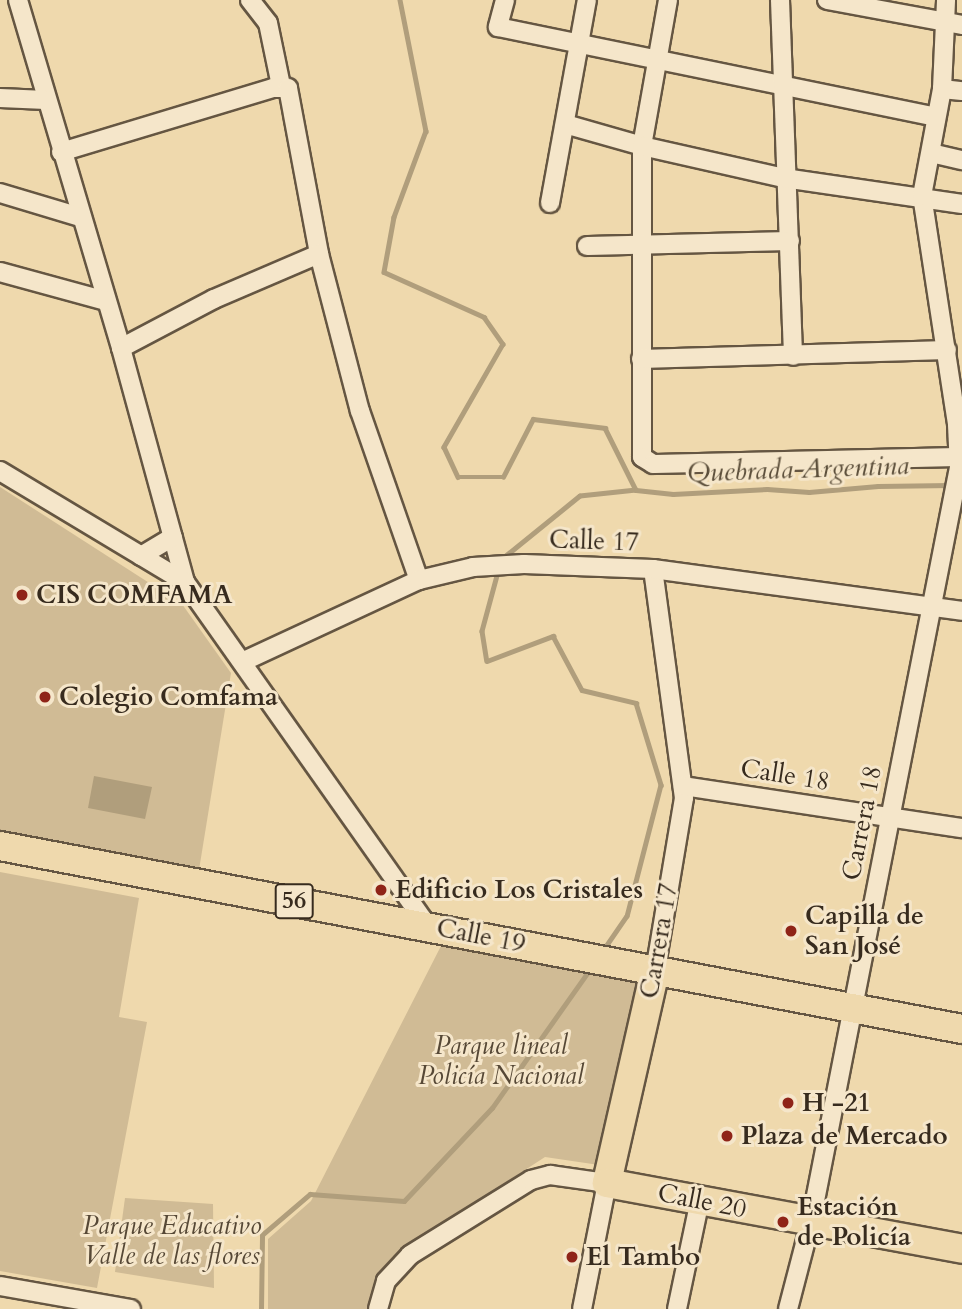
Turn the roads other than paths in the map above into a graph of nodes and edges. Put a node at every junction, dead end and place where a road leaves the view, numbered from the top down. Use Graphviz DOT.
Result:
graph roads {
  1 [pos="18,0"];
  2 [pos="250,0"];
  3 [pos="505,0"];
  4 [pos="587,0"];
  5 [pos="668,0"];
  6 [pos="780,0"];
  7 [pos="827,0"];
  8 [pos="946,0"];
  9 [pos="954,24"];
  10 [pos="579,44"];
  11 [pos="656,61"];
  12 [pos="781,85"];
  13 [pos="281,86"];
  14 [pos="942,89"];
  15 [pos="962,90"];
  16 [pos="0,98"];
  17 [pos="46,100"];
  18 [pos="936,117"];
  19 [pos="565,124"];
  20 [pos="642,146"];
  21 [pos="61,152"];
  22 [pos="931,153"];
  23 [pos="962,160"];
  24 [pos="784,178"];
  25 [pos="0,194"];
  26 [pos="922,196"];
  27 [pos="550,203"];
  28 [pos="962,204"];
  29 [pos="80,217"];
  30 [pos="790,241"];
  31 [pos="640,245"];
  32 [pos="587,247"];
  33 [pos="319,254"];
  34 [pos="0,272"];
  35 [pos="106,301"];
  36 [pos="121,348"];
  37 [pos="947,350"];
  38 [pos="793,356"];
  39 [pos="641,359"];
  40 [pos="959,462"];
  41 [pos="0,471"];
  42 [pos="173,537"];
  43 [pos="141,556"];
  44 [pos="653,569"];
  45 [pos="419,580"];
  46 [pos="185,582"];
  47 [pos="932,605"];
  48 [pos="962,611"];
  49 [pos="242,662"];
  50 [pos="683,786"];
  51 [pos="891,817"];
  52 [pos="962,828"];
  53 [pos="0,846"];
  54 [pos="428,926"];
  55 [pos="655,971"];
  56 [pos="851,1008"];
  57 [pos="962,1029"];
  58 [pos="607,1183"];
  59 [pos="700,1200"];
  60 [pos="811,1221"];
  61 [pos="962,1249"];
  62 [pos="0,1286"];
  63 [pos="131,1309"];
  64 [pos="378,1309"];
  65 [pos="582,1309"];
  66 [pos="677,1309"];
  67 [pos="788,1309"];
  1 -- 17 [label="street"];
  2 -- 13 [label="street"];
  3 -- 10 [label="street"];
  4 -- 10 [label="street"];
  5 -- 11 [label="street"];
  6 -- 12 [label="street"];
  7 -- 9 [label="street"];
  8 -- 9 [label="street"];
  9 -- 14 [label="street"];
  10 -- 11 [label="street"];
  10 -- 19 [label="street"];
  11 -- 12 [label="street"];
  11 -- 20 [label="street"];
  12 -- 18 [label="street"];
  12 -- 24 [label="street"];
  13 -- 21 [label="street"];
  13 -- 33 [label="street"];
  14 -- 15 [label="street"];
  14 -- 18 [label="street"];
  16 -- 17 [label="street"];
  17 -- 21 [label="street"];
  18 -- 22 [label="street"];
  19 -- 20 [label="street"];
  19 -- 27 [label="street"];
  20 -- 24 [label="street"];
  20 -- 31 [label="street"];
  21 -- 29 [label="street"];
  22 -- 23 [label="street"];
  22 -- 26 [label="street"];
  24 -- 26 [label="street"];
  24 -- 30 [label="street"];
  25 -- 29 [label="street"];
  26 -- 28 [label="street"];
  26 -- 37 [label="street, Carrera 18"];
  29 -- 35 [label="street"];
  30 -- 31 [label="street"];
  30 -- 38 [label="street"];
  31 -- 32 [label="street"];
  31 -- 39 [label="street"];
  33 -- 36 [label="street"];
  33 -- 45 [label="street"];
  34 -- 35 [label="street"];
  35 -- 36 [label="street"];
  36 -- 42 [label="street"];
  37 -- 38 [label="street"];
  37 -- 40 [label="street, Carrera 18"];
  38 -- 39 [label="street"];
  39 -- 40 [label="street"];
  40 -- 47 [label="street, Carrera 18"];
  41 -- 43 [label="street"];
  42 -- 43 [label="street"];
  42 -- 46 [label="street"];
  43 -- 46 [label="street"];
  44 -- 45 [label="street, Calle 17"];
  44 -- 47 [label="street, Calle 17"];
  44 -- 50 [label="street, Carrera 17"];
  45 -- 49 [label="street, Calle 17"];
  46 -- 49 [label="street"];
  47 -- 48 [label="street, Calle 17"];
  47 -- 51 [label="street, Carrera 18"];
  49 -- 54 [label="street"];
  50 -- 51 [label="street, Calle 18"];
  50 -- 55 [label="street, Carrera 17"];
  51 -- 52 [label="street, Calle 18"];
  51 -- 56 [label="street, Carrera 18"];
  53 -- 54 [label="main road, Calle 19 / 56"];
  54 -- 55 [label="main road, Calle 19 / 56"];
  55 -- 56 [label="main road, Calle 19 / 56"];
  55 -- 58 [label="main road, Carrera 17"];
  56 -- 57 [label="main road, Calle 19 / 56"];
  56 -- 60 [label="street, Carrera 18"];
  58 -- 59 [label="main road, Calle 20"];
  58 -- 64 [label="street"];
  58 -- 65 [label="street, Carrera 17"];
  59 -- 60 [label="main road, Calle 20"];
  59 -- 66 [label="street"];
  60 -- 61 [label="main road, Calle 20"];
  60 -- 67 [label="street, Carrera 18"];
  62 -- 63 [label="street"];
}
